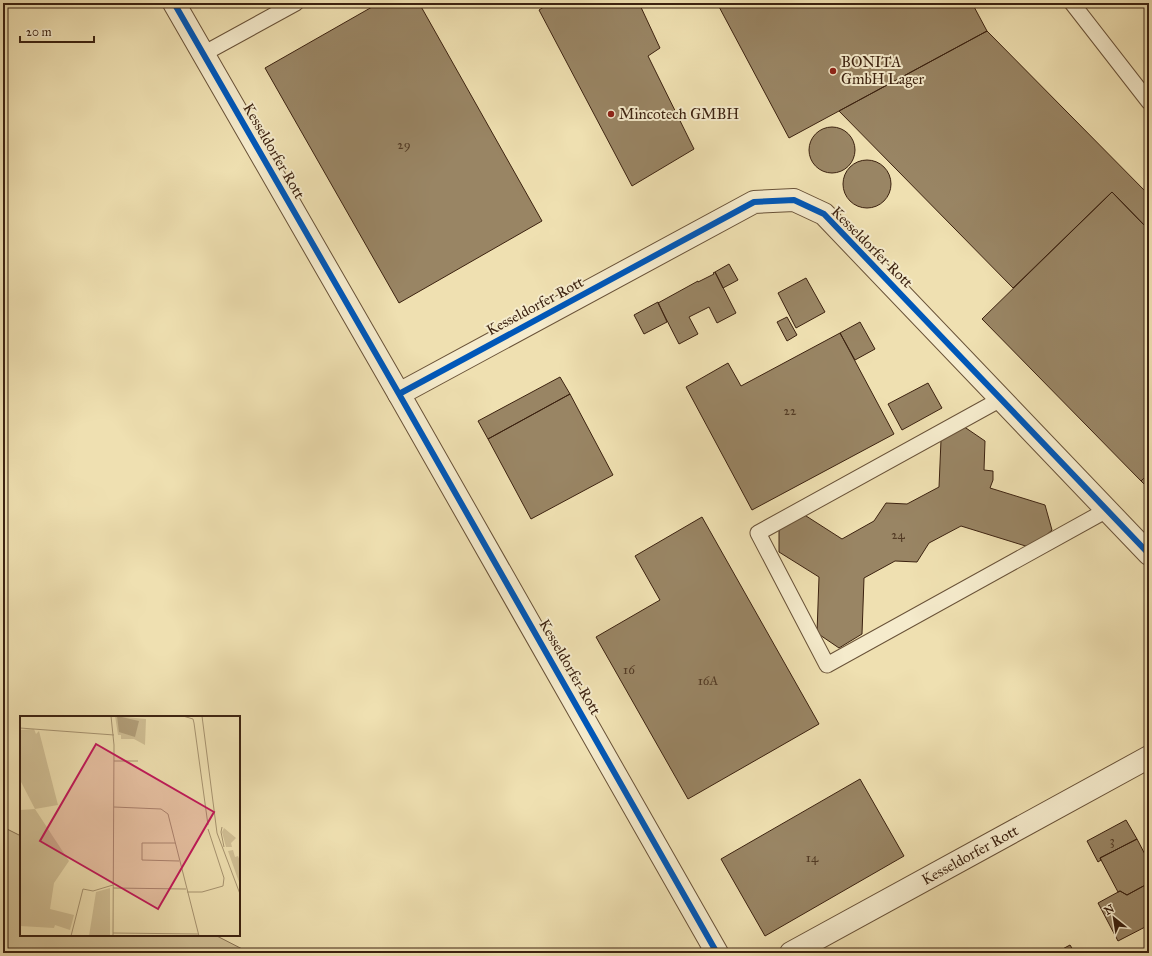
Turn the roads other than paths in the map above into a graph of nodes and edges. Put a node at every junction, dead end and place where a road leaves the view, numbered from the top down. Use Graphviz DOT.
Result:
graph roads {
  1 [pos="174,3"];
  2 [pos="296,3"];
  3 [pos="1072,3"];
  4 [pos="203,54"];
  5 [pos="1149,102"];
  6 [pos="399,394"];
  7 [pos="1001,399"];
  8 [pos="1107,510"];
  9 [pos="1149,554"];
  10 [pos="1149,757"];
  11 [pos="717,953"];
  12 [pos="791,953"];
  1 -- 4 [label="street, Kesseldorfer Rott"];
  2 -- 4 [label="lane"];
  3 -- 5 [label="lane"];
  4 -- 6 [label="street, Kesseldorfer Rott"];
  6 -- 7 [label="street, Kesseldorfer Rott"];
  6 -- 11 [label="street, Kesseldorfer Rott"];
  7 -- 8 [label="street, Kesseldorfer Rott"];
  7 -- 8 [label="lane"];
  8 -- 9 [label="street, Kesseldorfer Rott"];
  10 -- 12 [label="street, Kesseldorfer Rott"];
}
